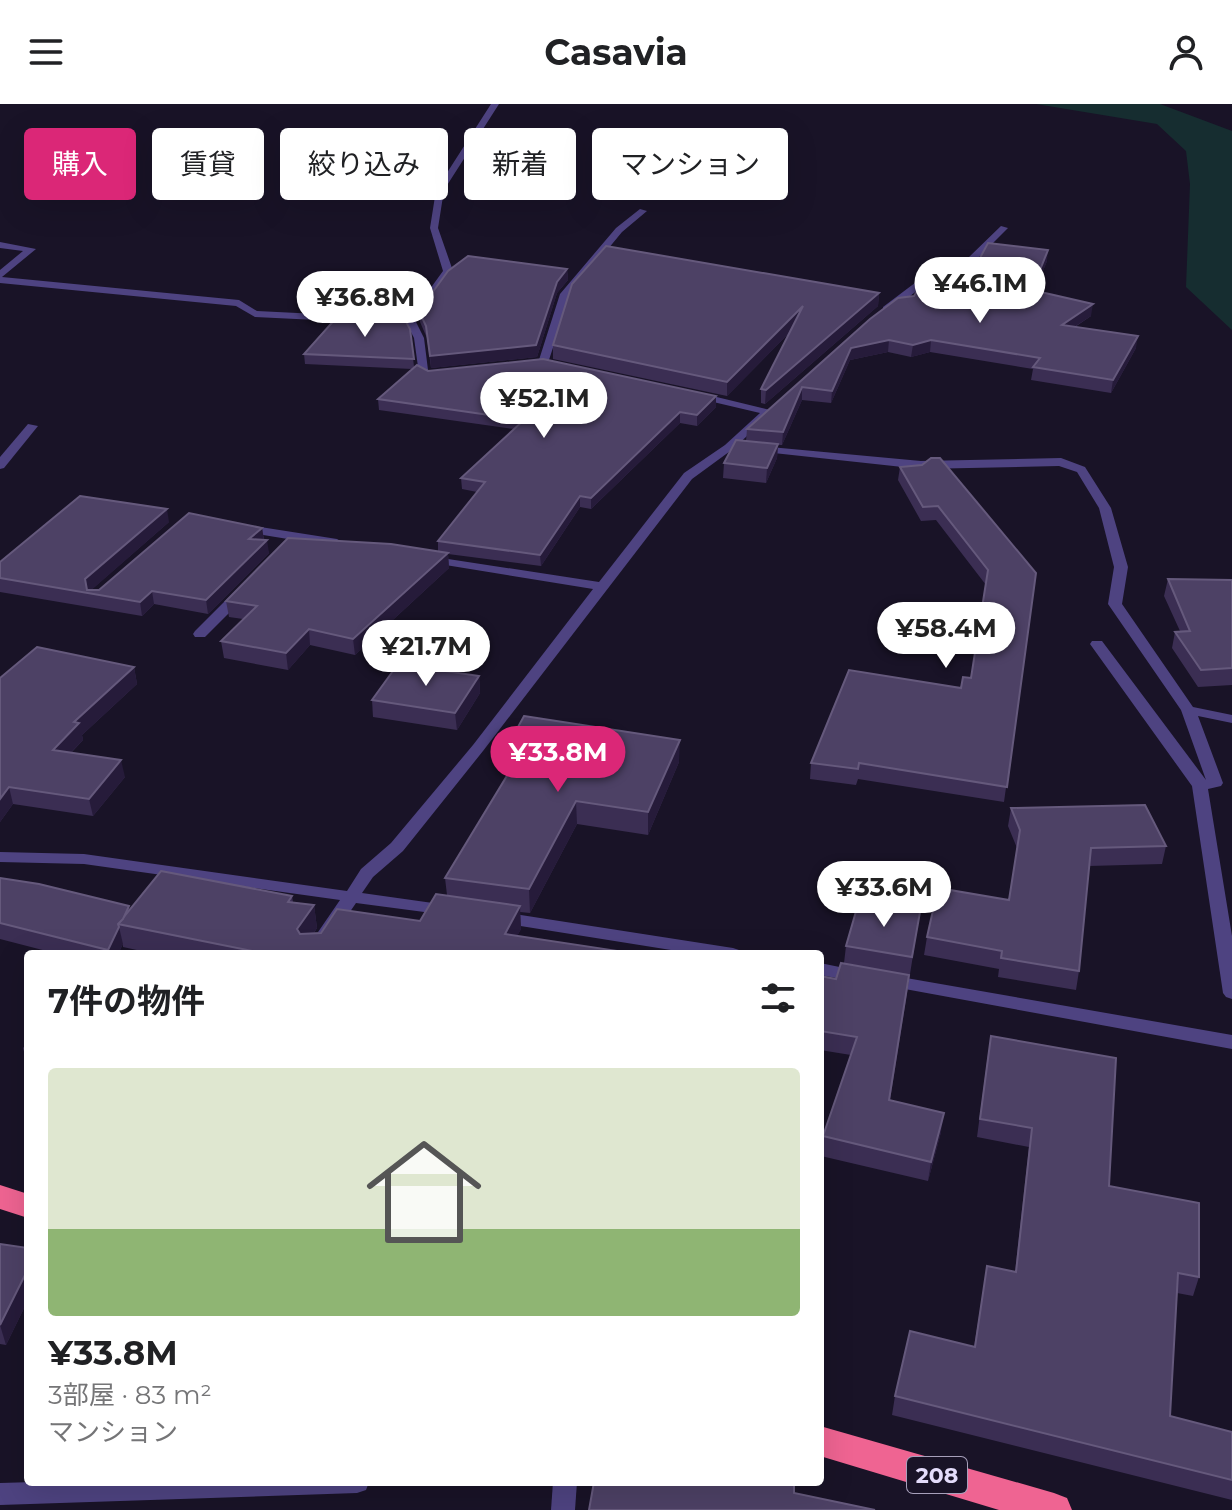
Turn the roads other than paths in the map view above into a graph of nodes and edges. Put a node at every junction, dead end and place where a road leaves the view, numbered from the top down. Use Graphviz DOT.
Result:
graph roads {
  1 [pos="495,104"];
  2 [pos="643,211"];
  3 [pos="1004,228"];
  4 [pos="0,245"];
  5 [pos="0,277"];
  6 [pos="874,319"];
  7 [pos="364,320"];
  8 [pos="396,321"];
  9 [pos="411,322"];
  10 [pos="543,363"];
  11 [pos="527,365"];
  12 [pos="557,366"];
  13 [pos="448,374"];
  14 [pos="689,394"];
  15 [pos="780,402"];
  16 [pos="768,411"];
  17 [pos="32,426"];
  18 [pos="729,447"];
  19 [pos="0,465"];
  20 [pos="220,524"];
  21 [pos="296,537"];
  22 [pos="358,547"];
  23 [pos="286,548"];
  24 [pos="419,557"];
  25 [pos="254,580"];
  26 [pos="603,587"];
  27 [pos="200,634"];
  28 [pos="1097,644"];
  29 [pos="1188,710"];
  30 [pos="1232,719"];
  31 [pos="1200,786"];
  32 [pos="0,857"];
  33 [pos="351,897"];
  34 [pos="458,912"];
  35 [pos="489,916"];
  36 [pos="315,950"];
  37 [pos="707,950"];
  38 [pos="824,970"];
  39 [pos="1232,993"];
  40 [pos="1232,1042"];
  41 [pos="0,1197"];
  42 [pos="24,1205"];
  43 [pos="824,1442"];
  44 [pos="238,1486"];
  45 [pos="565,1486"];
  46 [pos="0,1494"];
  47 [pos="563,1510"];
  48 [pos="1054,1510"];
  1 -- 9 [label="street"];
  2 -- 10 [label="street"];
  3 -- 6 [label="street"];
  4 -- 5 [label="street"];
  5 -- 7 [label="street"];
  8 -- 9 [label="street"];
  9 -- 13 [label="street"];
  10 -- 11 [label="street"];
  10 -- 12 [label="street"];
  14 -- 16 [label="street"];
  15 -- 16 [label="street"];
  16 -- 18 [label="street"];
  17 -- 19 [label="street"];
  18 -- 26 [label="street"];
  18 -- 29 [label="street"];
  20 -- 21 [label="street"];
  21 -- 22 [label="street"];
  21 -- 23 [label="street"];
  24 -- 26 [label="street"];
  25 -- 27 [label="street"];
  26 -- 33 [label="street"];
  28 -- 31 [label="street"];
  29 -- 30 [label="street"];
  29 -- 31 [label="street"];
  31 -- 39 [label="street"];
  32 -- 33 [label="street"];
  33 -- 34 [label="street"];
  33 -- 36 [label="street"];
  35 -- 37 [label="street"];
  38 -- 40 [label="street"];
  41 -- 42 [label="highway"];
  43 -- 48 [label="highway, 208"];
  44 -- 46 [label="street"];
  45 -- 47 [label="street"];
}
